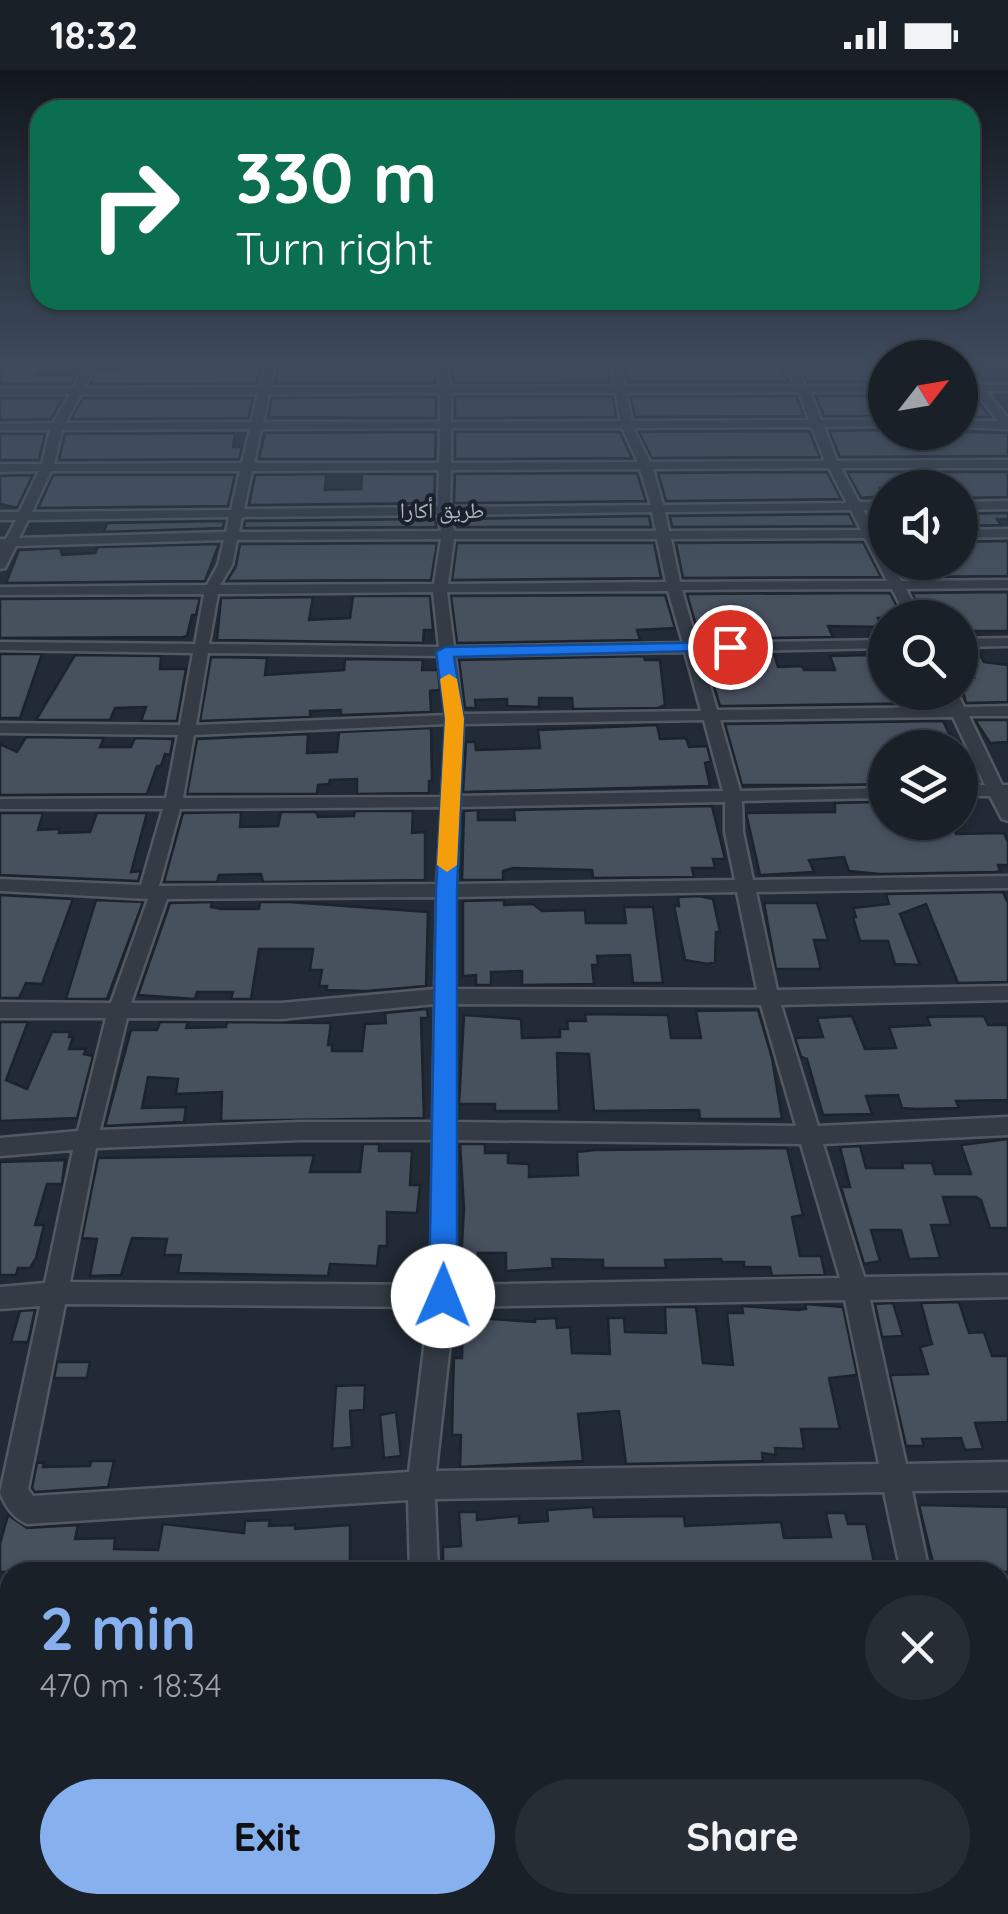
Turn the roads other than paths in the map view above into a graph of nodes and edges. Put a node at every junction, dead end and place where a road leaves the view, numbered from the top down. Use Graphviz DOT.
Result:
graph roads {
  1 [pos="51,451"];
  2 [pos="252,451"];
  3 [pos="444,451"];
  4 [pos="639,451"];
  5 [pos="827,451"];
  6 [pos="832,463"];
  7 [pos="645,464"];
  8 [pos="1008,464"];
  9 [pos="248,465"];
  10 [pos="445,466"];
  11 [pos="0,468"];
  12 [pos="46,468"];
  13 [pos="857,506"];
  14 [pos="868,506"];
  15 [pos="978,506"];
  16 [pos="1008,506"];
  17 [pos="658,508"];
  18 [pos="238,510"];
  19 [pos="444,510"];
  20 [pos="0,516"];
  21 [pos="24,516"];
  22 [pos="868,521"];
  23 [pos="1008,533"];
  24 [pos="664,534"];
  25 [pos="868,534"];
  26 [pos="978,534"];
  27 [pos="232,536"];
  28 [pos="448,536"];
  29 [pos="5,543"];
  30 [pos="0,565"];
  31 [pos="894,580"];
  32 [pos="895,584"];
  33 [pos="1008,584"];
  34 [pos="675,586"];
  35 [pos="212,588"];
  36 [pos="440,588"];
  37 [pos="0,592"];
  38 [pos="904,600"];
  39 [pos="978,642"];
  40 [pos="1008,642"];
  41 [pos="868,644"];
  42 [pos="0,646"];
  43 [pos="692,648"];
  44 [pos="204,649"];
  45 [pos="445,652"];
  46 [pos="957,710"];
  47 [pos="1008,711"];
  48 [pos="958,714"];
  49 [pos="712,718"];
  50 [pos="454,719"];
  51 [pos="0,728"];
  52 [pos="187,730"];
  53 [pos="1002,790"];
  54 [pos="868,793"];
  55 [pos="733,796"];
  56 [pos="174,802"];
  57 [pos="450,802"];
  58 [pos="0,804"];
  59 [pos="1008,815"];
  60 [pos="1008,882"];
  61 [pos="0,884"];
  62 [pos="748,888"];
  63 [pos="150,889"];
  64 [pos="446,891"];
  65 [pos="1008,993"];
  66 [pos="444,996"];
  67 [pos="769,998"];
  68 [pos="119,1008"];
  69 [pos="0,1010"];
  70 [pos="1008,1126"];
  71 [pos="447,1129"];
  72 [pos="807,1135"];
  73 [pos="86,1138"];
  74 [pos="0,1146"];
  75 [pos="1008,1286"];
  76 [pos="854,1288"];
  77 [pos="58,1293"];
  78 [pos="443,1296"];
  79 [pos="0,1298"];
  80 [pos="1008,1476"];
  81 [pos="898,1478"];
  82 [pos="421,1485"];
  83 [pos="424,1562"];
  84 [pos="913,1562"];
  1 -- 12 [label="street"];
  2 -- 9 [label="street"];
  3 -- 10 [label="street"];
  4 -- 7 [label="street"];
  5 -- 6 [label="street"];
  6 -- 7 [label="street"];
  6 -- 8 [label="street"];
  6 -- 13 [label="street"];
  7 -- 10 [label="street"];
  7 -- 17 [label="street"];
  9 -- 10 [label="street"];
  9 -- 12 [label="street"];
  9 -- 18 [label="street"];
  10 -- 19 [label="street"];
  11 -- 12 [label="street"];
  12 -- 21 [label="street"];
  13 -- 14 [label="street, طريق أكارا"];
  13 -- 17 [label="street, طريق أكارا"];
  13 -- 22 [label="street"];
  15 -- 16 [label="street"];
  17 -- 19 [label="street, طريق أكارا"];
  17 -- 24 [label="street"];
  18 -- 19 [label="street, طريق أكارا"];
  18 -- 21 [label="street, طريق أكارا"];
  18 -- 27 [label="street"];
  19 -- 28 [label="street"];
  20 -- 21 [label="street, طريق أكارا"];
  21 -- 29 [label="street"];
  23 -- 26 [label="street"];
  24 -- 25 [label="street"];
  24 -- 28 [label="street"];
  24 -- 34 [label="street"];
  27 -- 28 [label="street"];
  27 -- 29 [label="street"];
  27 -- 35 [label="street"];
  28 -- 36 [label="street"];
  29 -- 30 [label="street"];
  31 -- 32 [label="street"];
  32 -- 33 [label="street"];
  32 -- 34 [label="street"];
  32 -- 38 [label="street"];
  34 -- 36 [label="street"];
  34 -- 43 [label="street"];
  35 -- 36 [label="street"];
  35 -- 37 [label="street"];
  35 -- 44 [label="street"];
  36 -- 45 [label="street"];
  39 -- 40 [label="street"];
  41 -- 43 [label="street"];
  42 -- 44 [label="street"];
  43 -- 45 [label="street"];
  43 -- 49 [label="street"];
  44 -- 45 [label="street"];
  44 -- 52 [label="street"];
  45 -- 50 [label="street"];
  46 -- 48 [label="street"];
  47 -- 48 [label="street"];
  48 -- 49 [label="street"];
  48 -- 53 [label="street"];
  49 -- 50 [label="street"];
  49 -- 55 [label="street"];
  50 -- 52 [label="street"];
  50 -- 57 [label="street"];
  51 -- 52 [label="street"];
  52 -- 56 [label="street"];
  53 -- 59 [label="street"];
  54 -- 55 [label="street"];
  55 -- 57 [label="street"];
  55 -- 62 [label="street"];
  56 -- 57 [label="street"];
  56 -- 58 [label="street"];
  56 -- 63 [label="street"];
  57 -- 64 [label="street"];
  60 -- 62 [label="street"];
  61 -- 63 [label="street"];
  62 -- 64 [label="street"];
  62 -- 67 [label="street"];
  63 -- 64 [label="street"];
  63 -- 68 [label="street"];
  64 -- 66 [label="street"];
  65 -- 67 [label="street"];
  66 -- 67 [label="street"];
  66 -- 68 [label="street"];
  66 -- 71 [label="street"];
  67 -- 72 [label="street"];
  68 -- 69 [label="street"];
  68 -- 73 [label="street"];
  70 -- 72 [label="street"];
  71 -- 72 [label="street"];
  71 -- 73 [label="street"];
  71 -- 78 [label="street"];
  72 -- 76 [label="street"];
  73 -- 74 [label="street"];
  73 -- 77 [label="street"];
  75 -- 76 [label="street"];
  76 -- 78 [label="street"];
  76 -- 81 [label="street"];
  77 -- 78 [label="street"];
  77 -- 79 [label="street"];
  77 -- 82 [label="street"];
  78 -- 82 [label="street"];
  80 -- 81 [label="street"];
  81 -- 82 [label="street"];
  81 -- 84 [label="street"];
  82 -- 83 [label="street"];
}
